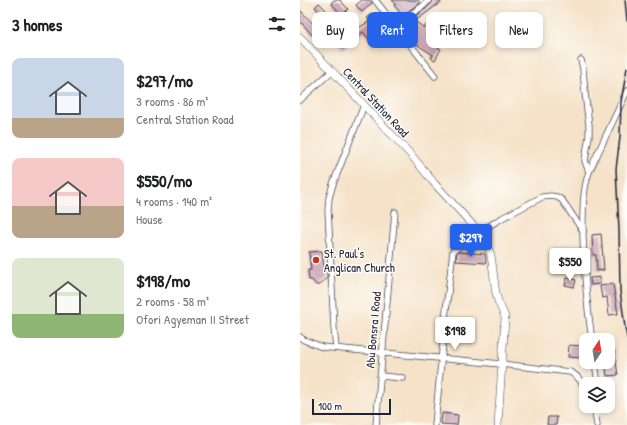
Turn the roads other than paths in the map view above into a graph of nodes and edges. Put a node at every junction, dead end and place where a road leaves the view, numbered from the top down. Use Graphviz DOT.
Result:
graph roads {
  1 [pos="375,0"];
  2 [pos="429,0"];
  3 [pos="385,12"];
  4 [pos="414,12"];
  5 [pos="300,37"];
  6 [pos="413,48"];
  7 [pos="581,60"];
  8 [pos="332,71"];
  9 [pos="435,76"];
  10 [pos="626,93"];
  11 [pos="300,100"];
  12 [pos="364,105"];
  13 [pos="589,172"];
  14 [pos="394,212"];
  15 [pos="583,231"];
  16 [pos="480,232"];
  17 [pos="591,333"];
  18 [pos="300,337"];
  19 [pos="336,348"];
  20 [pos="382,352"];
  21 [pos="442,358"];
  22 [pos="502,364"];
  23 [pos="380,376"];
  24 [pos="403,378"];
  25 [pos="579,378"];
  26 [pos="596,413"];
  27 [pos="376,425"];
  28 [pos="435,425"];
  29 [pos="498,425"];
  30 [pos="597,425"];
  1 -- 3 [label="street"];
  2 -- 4 [label="street"];
  5 -- 8 [label="street, Central Station Road"];
  6 -- 9 [label="street"];
  7 -- 13 [label="street"];
  8 -- 11 [label="street"];
  8 -- 12 [label="street, Central Station Road"];
  10 -- 13 [label="street"];
  12 -- 16 [label="street, Central Station Road"];
  12 -- 19 [label="street"];
  13 -- 15 [label="street"];
  14 -- 20 [label="street, Abu Bonsra I Road"];
  15 -- 16 [label="street"];
  15 -- 17 [label="street"];
  16 -- 21 [label="street"];
  16 -- 22 [label="street, Central Station Road"];
  18 -- 19 [label="street"];
  19 -- 20 [label="street"];
  20 -- 21 [label="street"];
  20 -- 23 [label="street, Abu Bonsra I Road"];
  21 -- 22 [label="street"];
  21 -- 28 [label="street"];
  22 -- 25 [label="street"];
  22 -- 29 [label="street, Central Station Road"];
  23 -- 24 [label="street"];
  23 -- 27 [label="street, Abu Bonsra I Road"];
  26 -- 30 [label="street"];
}
